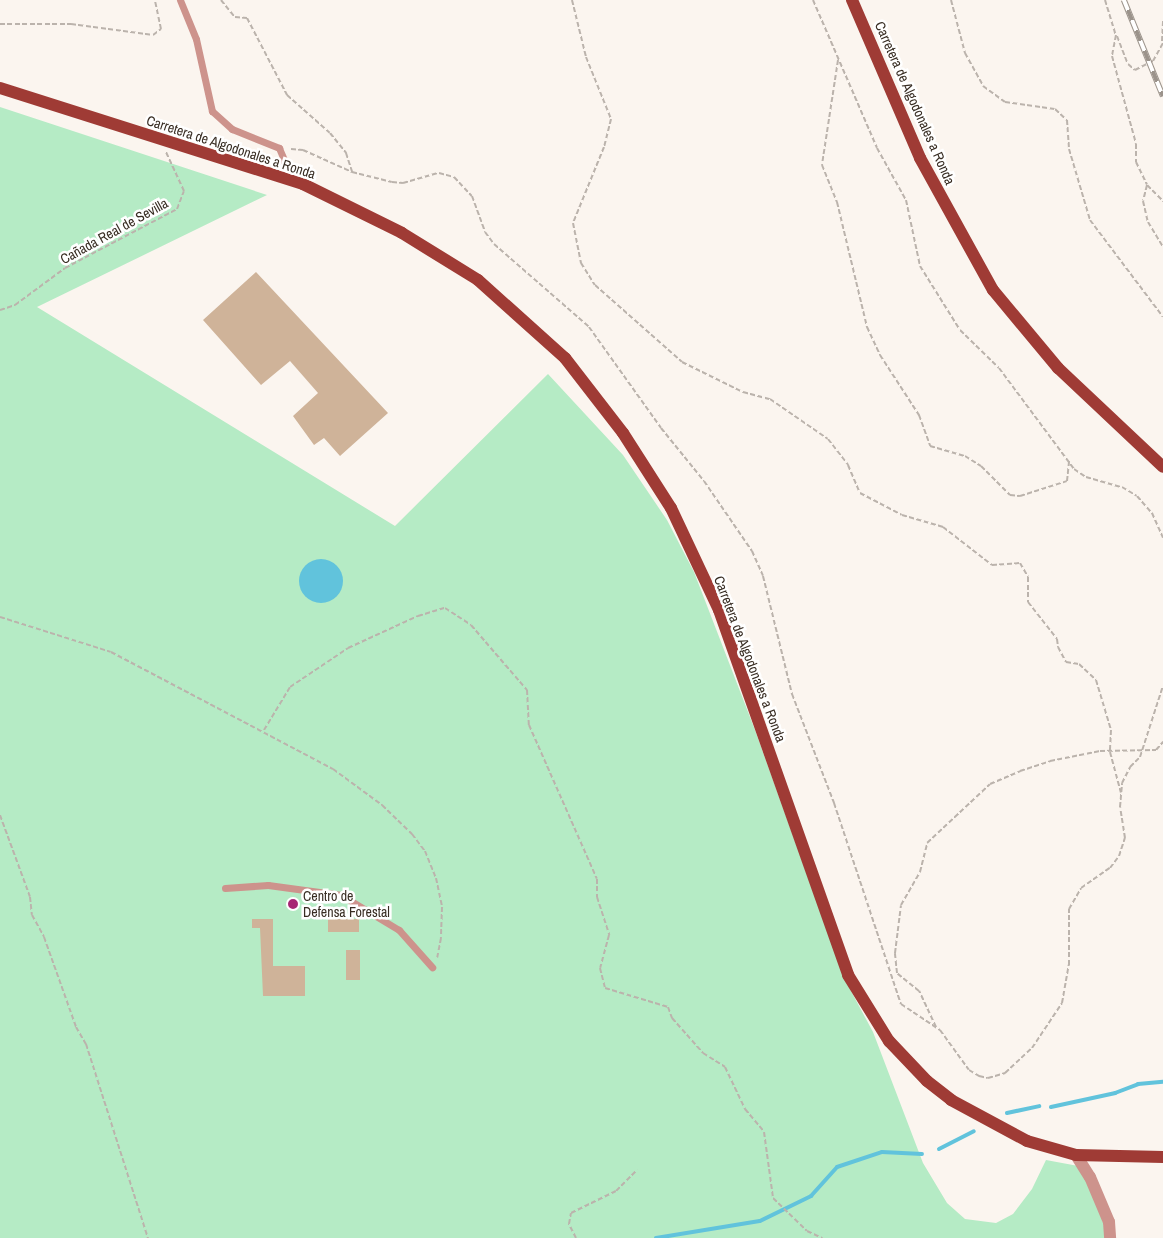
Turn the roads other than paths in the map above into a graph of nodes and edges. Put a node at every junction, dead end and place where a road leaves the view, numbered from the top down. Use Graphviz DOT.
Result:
graph roads {
  1 [pos="180,0"];
  2 [pos="852,0"];
  3 [pos="0,88"];
  4 [pos="281,177"];
  5 [pos="1163,467"];
  6 [pos="225,888"];
  7 [pos="432,967"];
  8 [pos="1076,1155"];
  9 [pos="1163,1157"];
  10 [pos="1110,1238"];
  1 -- 4 [label="lane"];
  2 -- 5 [label="main road, Carretera de Algodonales a Ronda"];
  3 -- 4 [label="main road, Carretera de Algodonales a Ronda"];
  4 -- 8 [label="main road, Carretera de Algodonales a Ronda"];
  6 -- 7 [label="lane"];
  8 -- 9 [label="main road, Carretera de Algodonales a Ronda"];
  8 -- 10 [label="street"];
}
